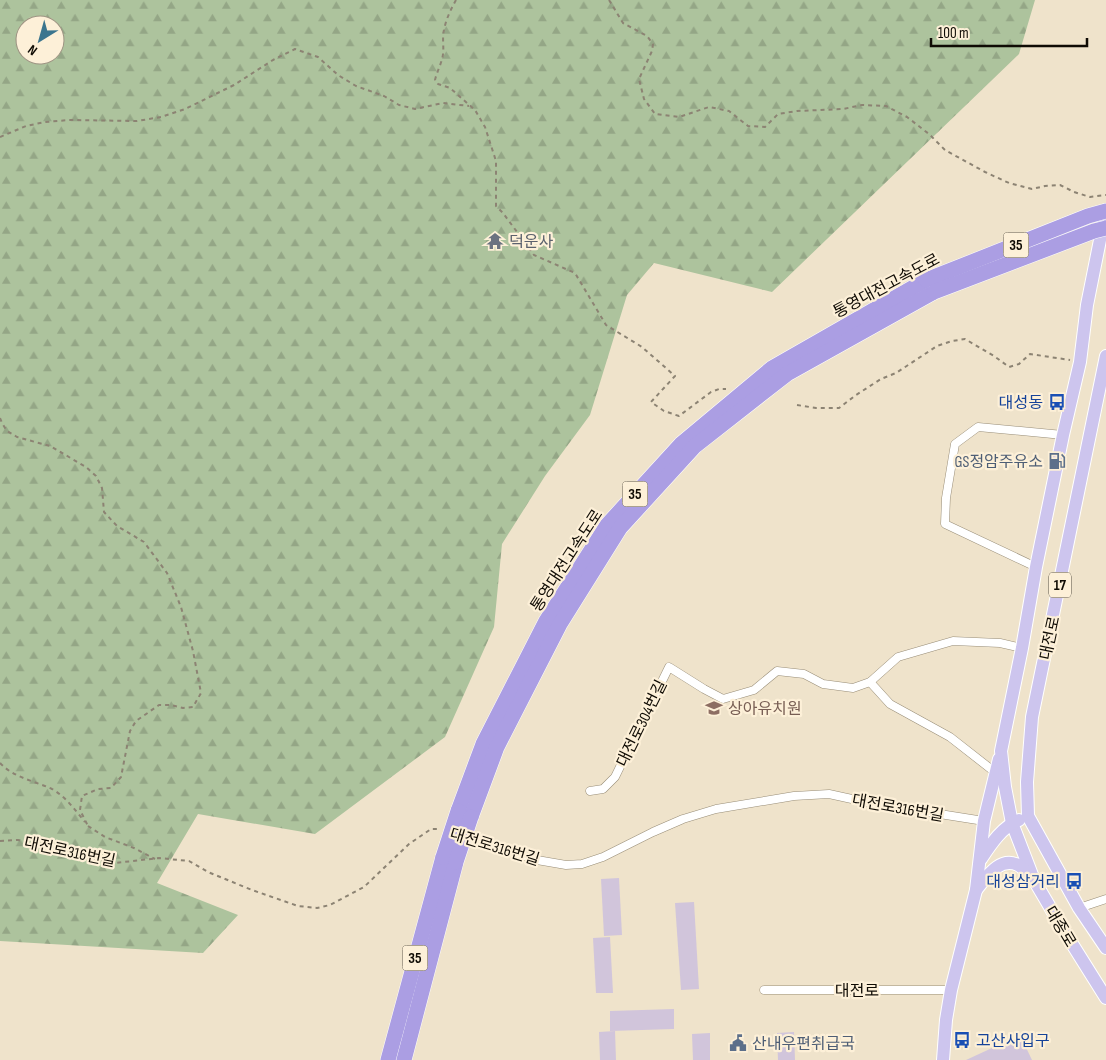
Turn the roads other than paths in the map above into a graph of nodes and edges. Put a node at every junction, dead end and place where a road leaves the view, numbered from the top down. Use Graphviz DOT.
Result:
graph roads {
  1 [pos="1106,211"];
  2 [pos="1106,228"];
  3 [pos="930,286"];
  4 [pos="1106,356"];
  5 [pos="1063,435"];
  6 [pos="1036,567"];
  7 [pos="1022,648"];
  8 [pos="870,682"];
  9 [pos="1001,751"];
  10 [pos="996,772"];
  11 [pos="590,791"];
  12 [pos="1028,816"];
  13 [pos="984,821"];
  14 [pos="1012,823"];
  15 [pos="490,844"];
  16 [pos="449,860"];
  17 [pos="979,862"];
  18 [pos="1034,880"];
  19 [pos="976,890"];
  20 [pos="1106,899"];
  21 [pos="1079,908"];
  22 [pos="1106,948"];
  23 [pos="764,990"];
  24 [pos="951,990"];
  25 [pos="1106,998"];
  26 [pos="388,1060"];
  27 [pos="404,1060"];
  28 [pos="943,1060"];
  1 -- 3 [label="highway, 통영대전고속도로 / 35, bridge"];
  1 -- 5 [label="main road, 대전로 / 17"];
  2 -- 3 [label="highway, 통영대전고속도로 / 35, bridge"];
  3 -- 16 [label="highway, 통영대전고속도로 / 35, bridge"];
  4 -- 12 [label="main road, 대전로 / 17"];
  5 -- 6 [label="main road, 대전로 / 17"];
  5 -- 6 [label="street"];
  6 -- 7 [label="main road, 대전로 / 17"];
  7 -- 8 [label="street, 대전로304번길"];
  7 -- 9 [label="main road, 대전로 / 17"];
  8 -- 10 [label="street"];
  8 -- 11 [label="street, 대전로304번길"];
  9 -- 10 [label="main road"];
  9 -- 14 [label="main road, 대전로 / 17"];
  10 -- 13 [label="main road"];
  12 -- 14 [label="main road"];
  12 -- 21 [label="main road, 대종로 / 17"];
  13 -- 15 [label="street, 대전로316번길"];
  13 -- 17 [label="main road"];
  14 -- 17 [label="main road"];
  14 -- 18 [label="main road, 대종로 / 17"];
  16 -- 26 [label="highway, 통영대전고속도로 / 35"];
  16 -- 27 [label="highway, 통영대전고속도로 / 35"];
  17 -- 19 [label="main road"];
  18 -- 19 [label="main road"];
  18 -- 25 [label="main road, 대종로 / 17"];
  19 -- 24 [label="main road"];
  20 -- 21 [label="street, 대종로"];
  21 -- 22 [label="main road, 대종로 / 17"];
  23 -- 24 [label="street, 대전로"];
  24 -- 28 [label="main road"];
}
